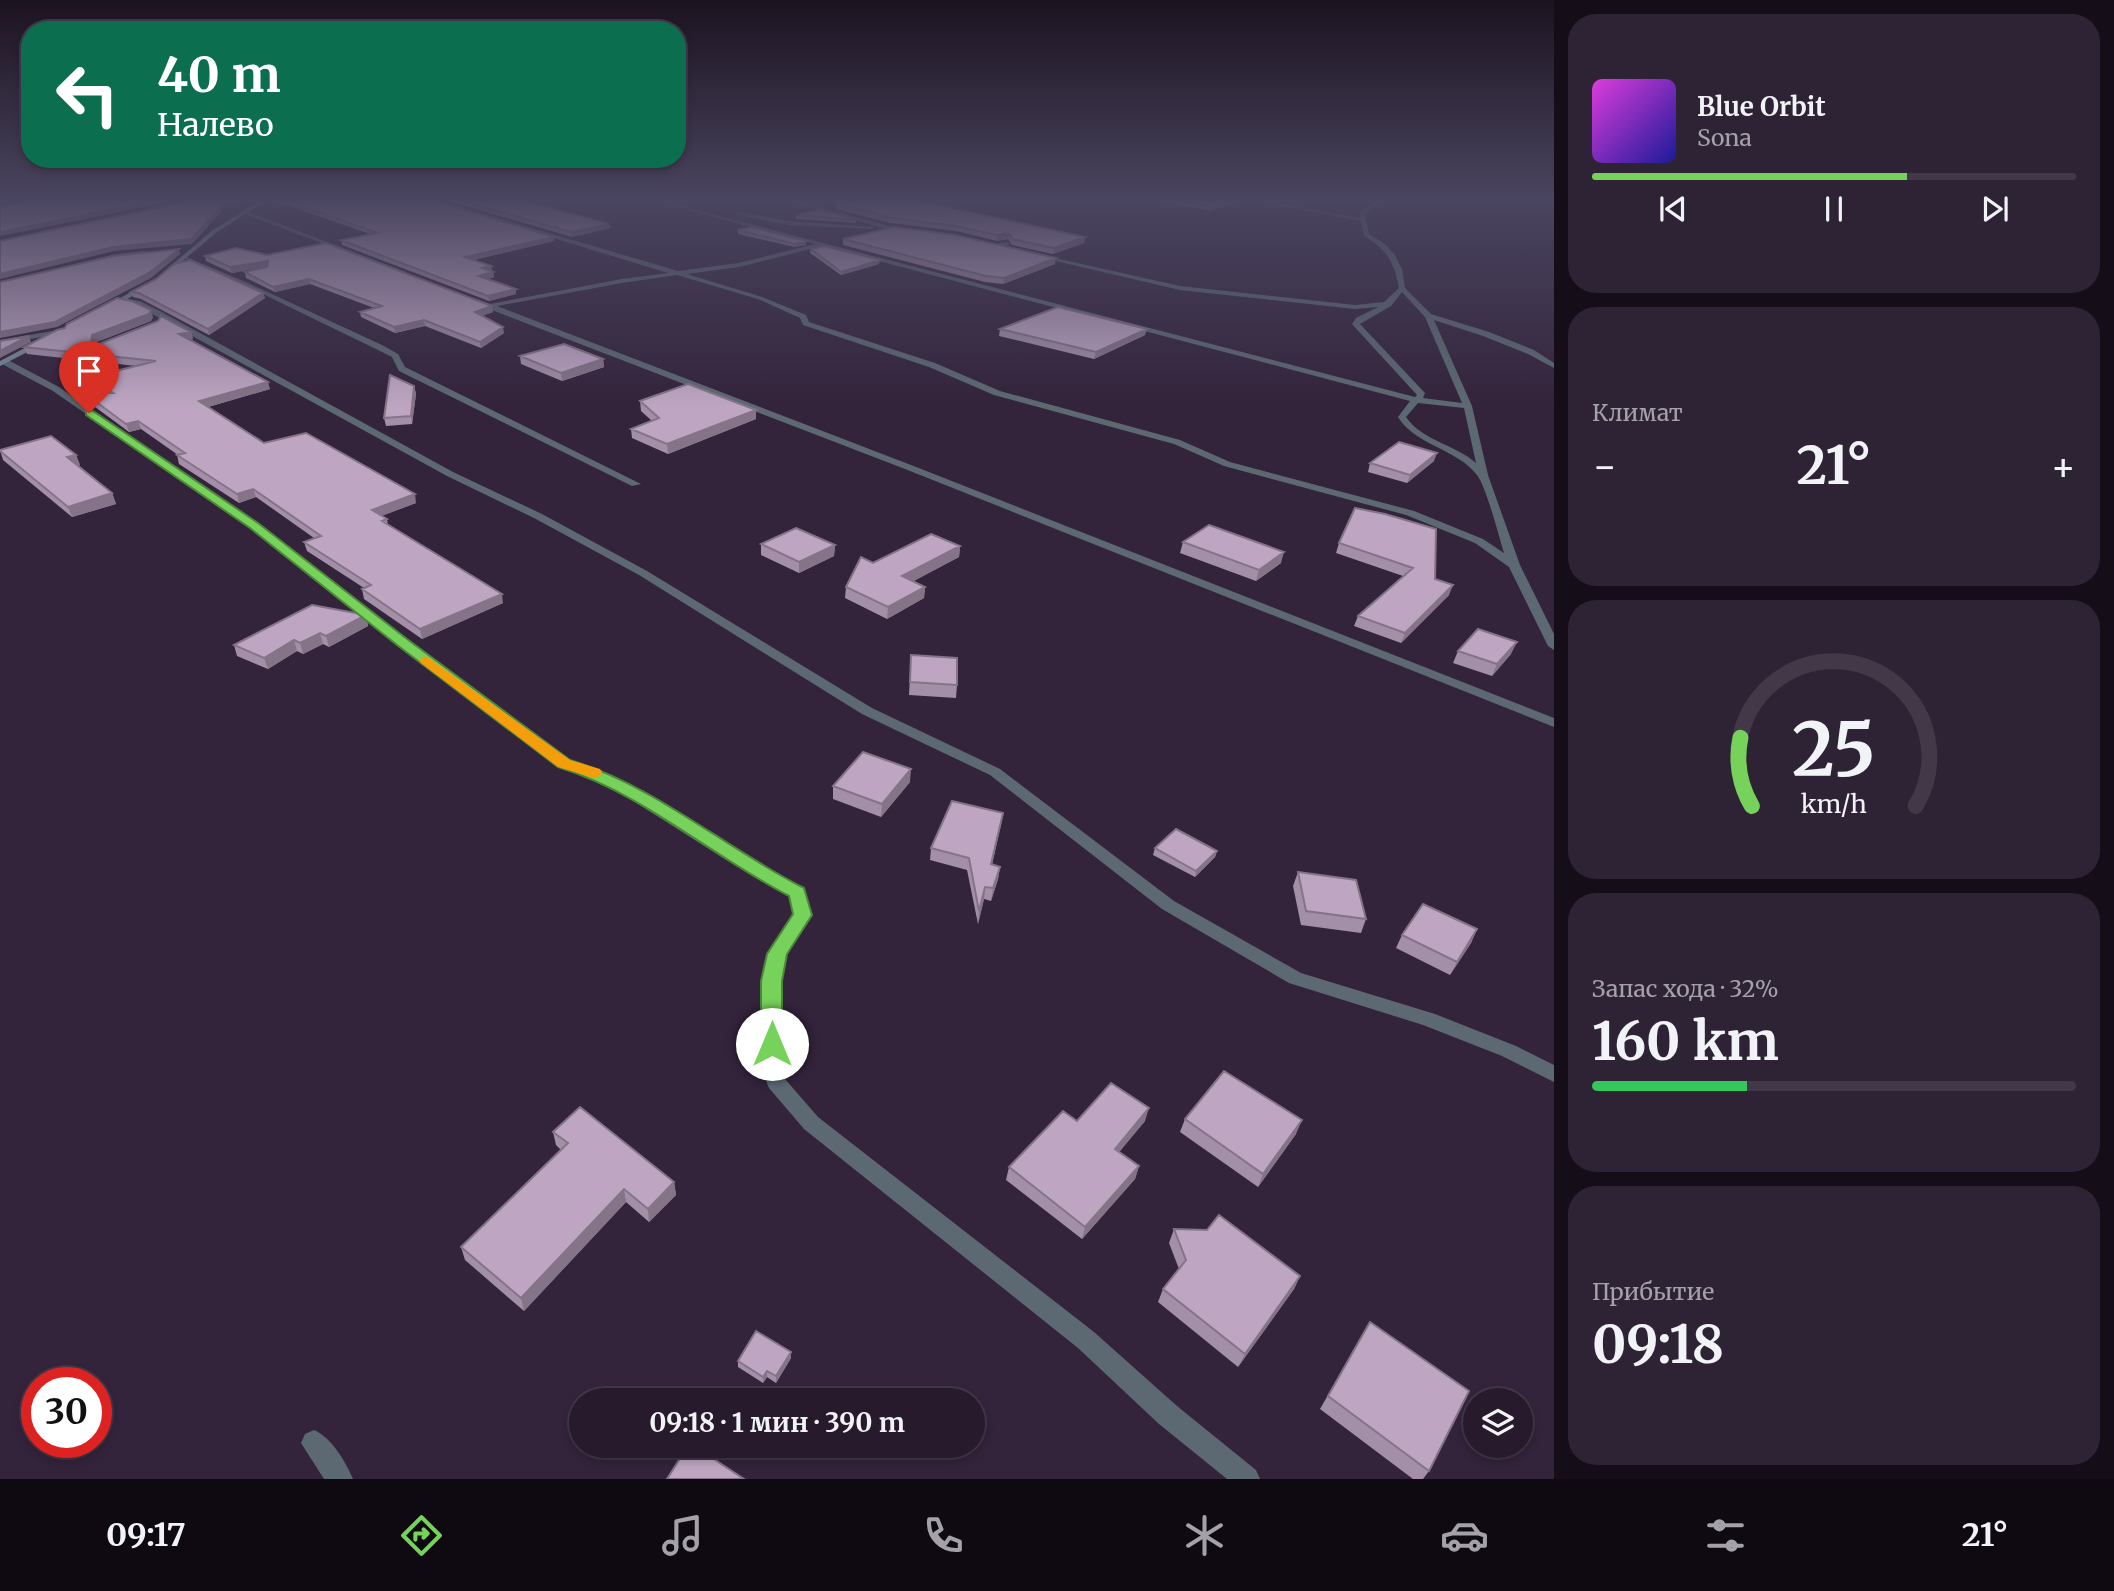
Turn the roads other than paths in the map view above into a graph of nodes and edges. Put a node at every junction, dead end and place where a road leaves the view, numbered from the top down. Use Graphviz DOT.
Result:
graph roads {
  1 [pos="58,269"];
  2 [pos="167,269"];
  3 [pos="207,269"];
  4 [pos="394,269"];
  5 [pos="661,269"];
  6 [pos="711,269"];
  7 [pos="920,269"];
  8 [pos="1100,269"];
  9 [pos="1399,269"];
  10 [pos="250,272"];
  11 [pos="40,273"];
  12 [pos="677,274"];
  13 [pos="412,276"];
  14 [pos="246,284"];
  15 [pos="1402,288"];
  16 [pos="121,300"];
  17 [pos="466,301"];
  18 [pos="485,304"];
  19 [pos="1388,304"];
  20 [pos="101,311"];
  21 [pos="161,315"];
  22 [pos="1427,316"];
  23 [pos="68,328"];
  24 [pos="187,330"];
  25 [pos="1172,335"];
  26 [pos="1137,336"];
  27 [pos="0,342"];
  28 [pos="2,363"];
  29 [pos="1554,366"];
  30 [pos="1417,400"];
  31 [pos="1468,406"];
  32 [pos="1483,475"];
  33 [pos="636,484"];
  34 [pos="1514,565"];
  35 [pos="1554,646"];
  36 [pos="1554,723"];
  37 [pos="1554,1074"];
  38 [pos="314,1443"];
  39 [pos="340,1479"];
  40 [pos="1247,1479"];
  1 -- 11 [label="street"];
  2 -- 16 [label="street"];
  3 -- 14 [label="street"];
  4 -- 13 [label="street"];
  5 -- 12 [label="street"];
  6 -- 12 [label="street"];
  7 -- 25 [label="street"];
  8 -- 19 [label="street"];
  9 -- 15 [label="street"];
  10 -- 14 [label="street"];
  12 -- 18 [label="street"];
  12 -- 34 [label="street"];
  14 -- 33 [label="street"];
  15 -- 19 [label="street"];
  15 -- 22 [label="street"];
  16 -- 20 [label="street"];
  16 -- 21 [label="street"];
  17 -- 18 [label="street"];
  18 -- 36 [label="street"];
  19 -- 30 [label="street"];
  21 -- 24 [label="street"];
  21 -- 24 [label="street"];
  22 -- 29 [label="street"];
  22 -- 31 [label="street"];
  23 -- 27 [label="street"];
  23 -- 28 [label="street"];
  24 -- 37 [label="street"];
  25 -- 26 [label="street"];
  25 -- 30 [label="street"];
  28 -- 40 [label="street"];
  30 -- 31 [label="street"];
  30 -- 32 [label="street"];
  31 -- 32 [label="street"];
  32 -- 34 [label="street"];
  34 -- 35 [label="street"];
  38 -- 39 [label="street"];
}
